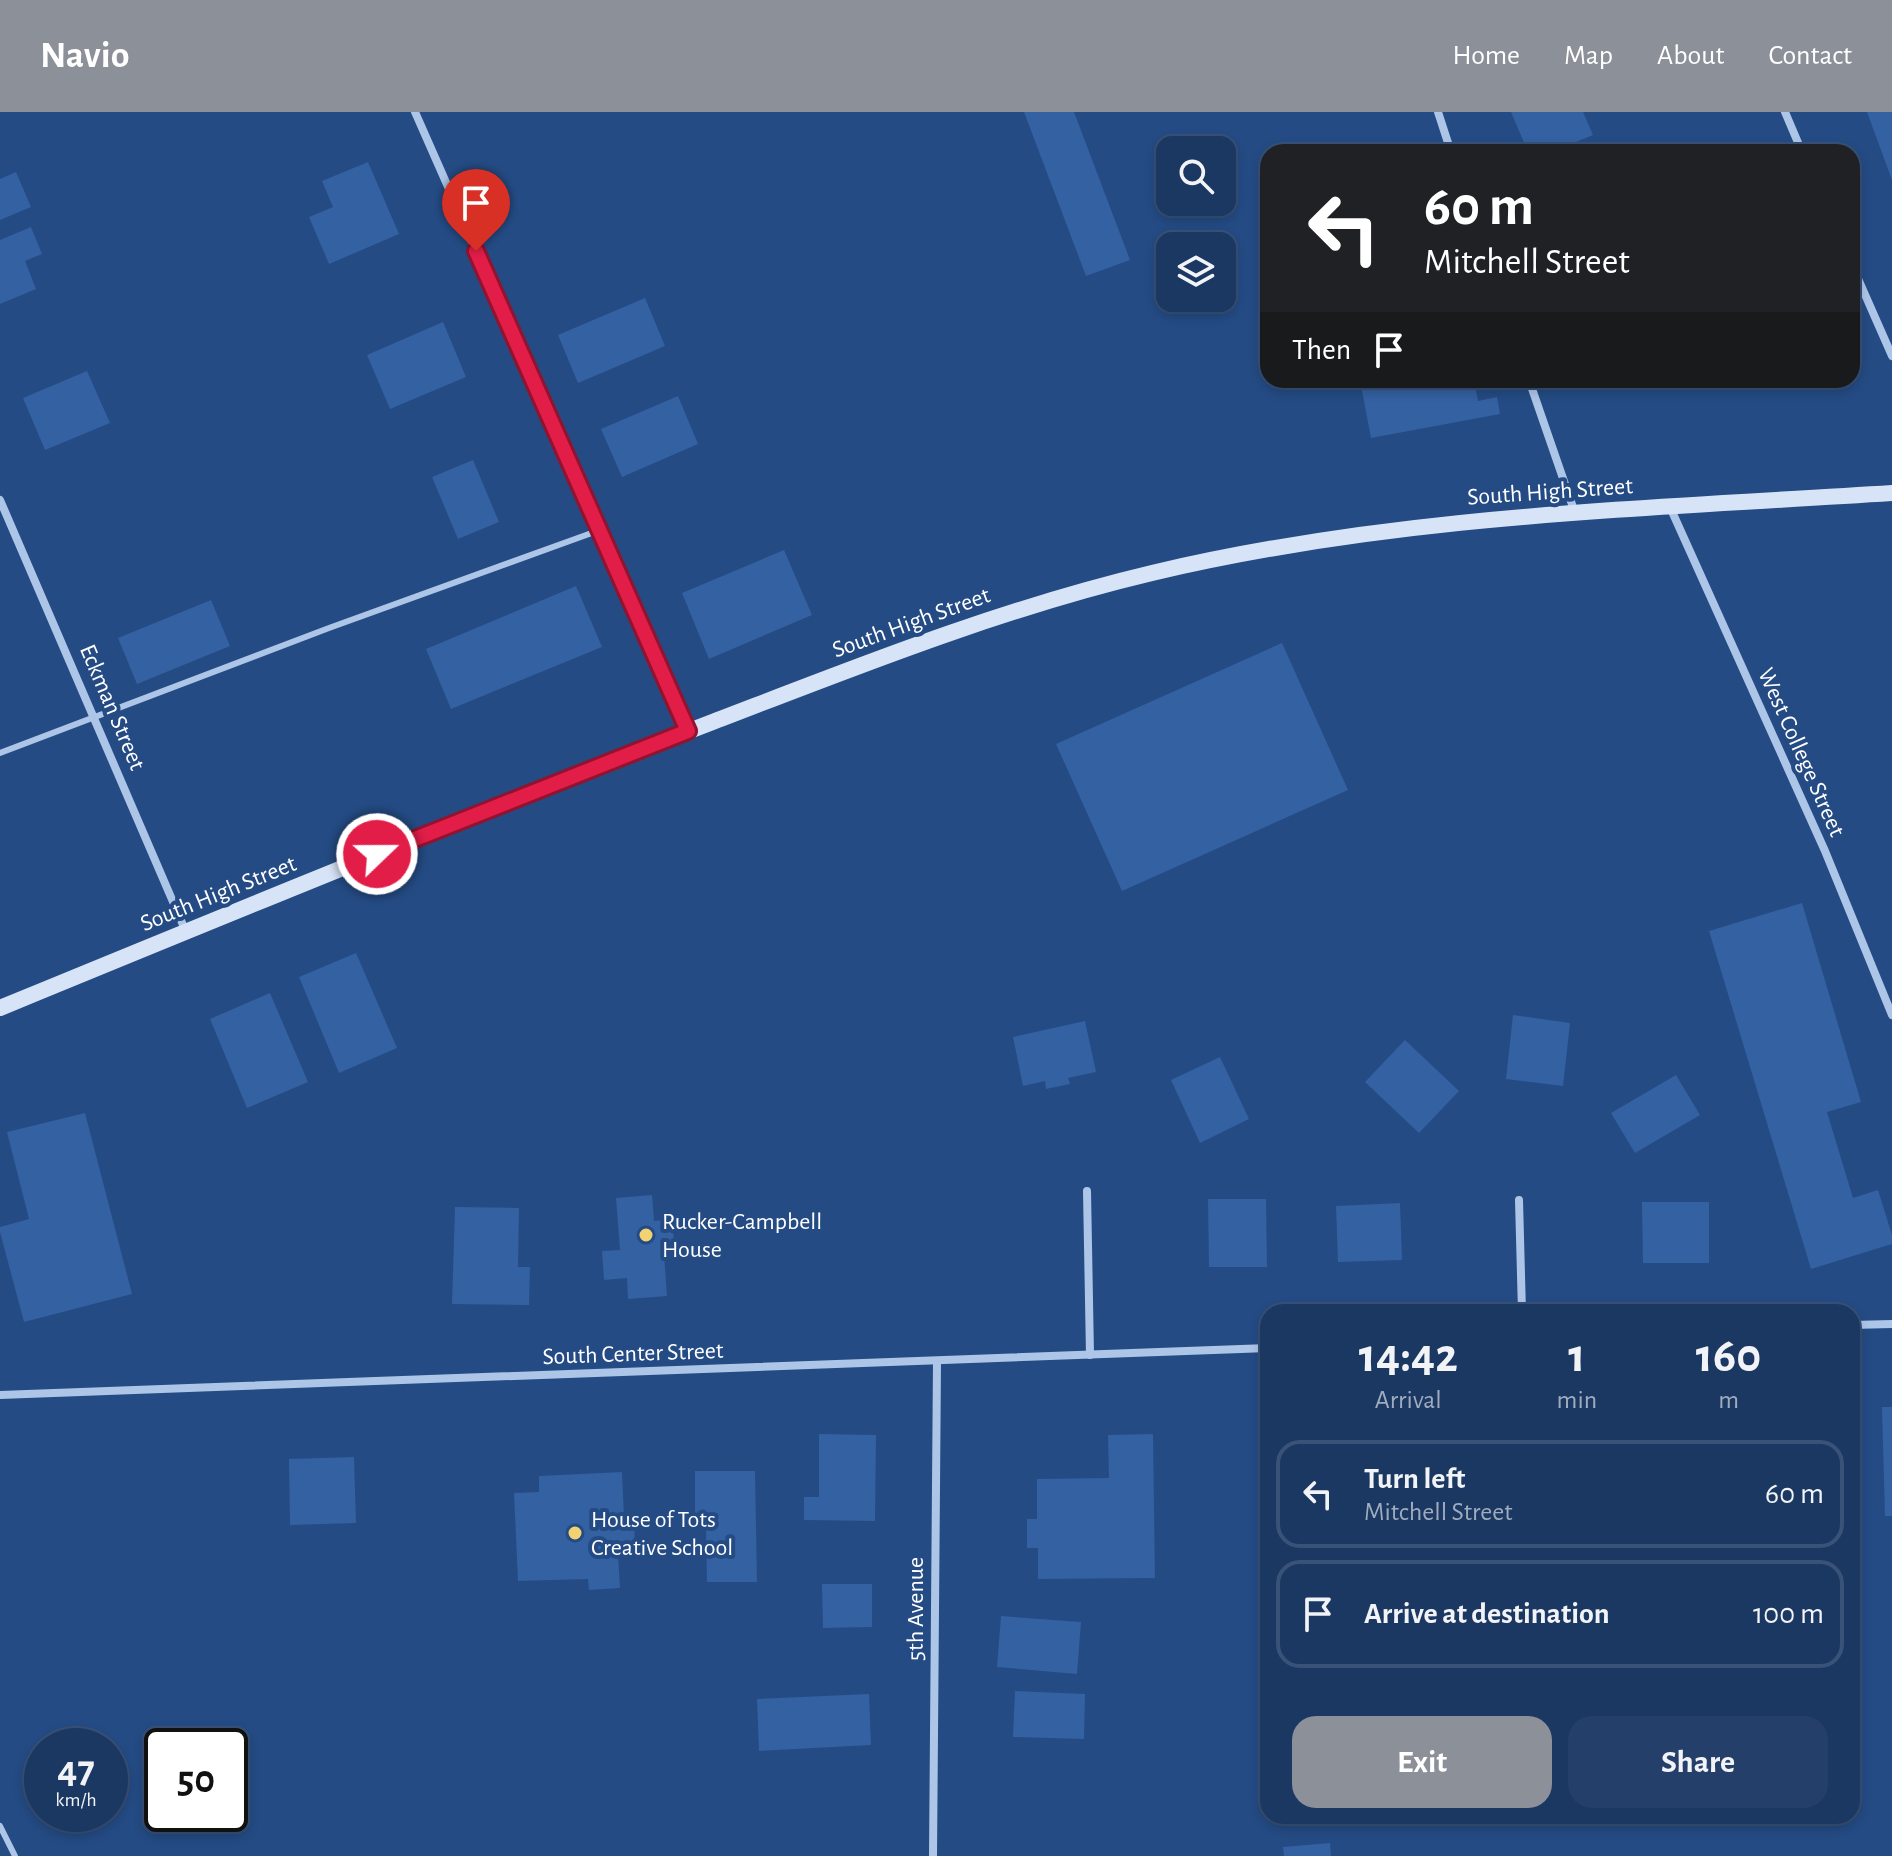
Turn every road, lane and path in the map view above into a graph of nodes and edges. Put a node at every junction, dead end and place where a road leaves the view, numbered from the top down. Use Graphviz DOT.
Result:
graph roads {
  1 [pos="415,112"];
  2 [pos="1438,112"];
  3 [pos="1785,112"];
  4 [pos="1448,144"];
  5 [pos="1799,144"];
  6 [pos="1860,283"];
  7 [pos="1892,356"];
  8 [pos="1532,388"];
  9 [pos="1892,493"];
  10 [pos="0,500"];
  11 [pos="1670,507"];
  12 [pos="1575,513"];
  13 [pos="600,530"];
  14 [pos="95,717"];
  15 [pos="688,731"];
  16 [pos="0,753"];
  17 [pos="186,932"];
  18 [pos="0,1008"];
  19 [pos="1892,1015"];
  20 [pos="1087,1191"];
  21 [pos="1519,1200"];
  22 [pos="1522,1304"];
  23 [pos="1892,1324"];
  24 [pos="1860,1325"];
  25 [pos="1260,1348"];
  26 [pos="1090,1355"];
  27 [pos="937,1363"];
  28 [pos="0,1395"];
  29 [pos="0,1826"];
  30 [pos="15,1856"];
  31 [pos="933,1856"];
  1 -- 13 [label="street"];
  2 -- 4 [label="street"];
  3 -- 5 [label="street"];
  6 -- 7 [label="street"];
  8 -- 12 [label="street"];
  9 -- 11 [label="main road, South High Street"];
  10 -- 14 [label="street, Eckman Street"];
  11 -- 12 [label="main road, South High Street"];
  11 -- 19 [label="street, West College Street"];
  12 -- 15 [label="main road, South High Street"];
  13 -- 14 [label="lane"];
  13 -- 15 [label="street"];
  14 -- 16 [label="lane"];
  14 -- 17 [label="street, Eckman Street"];
  15 -- 17 [label="main road, South High Street"];
  17 -- 18 [label="main road, South High Street"];
  20 -- 26 [label="street"];
  21 -- 22 [label="street"];
  23 -- 24 [label="street"];
  25 -- 26 [label="street, South Center Street"];
  26 -- 27 [label="street, South Center Street"];
  27 -- 28 [label="street, South Center Street"];
  27 -- 31 [label="street, 5th Avenue"];
  29 -- 30 [label="lane"];
}
